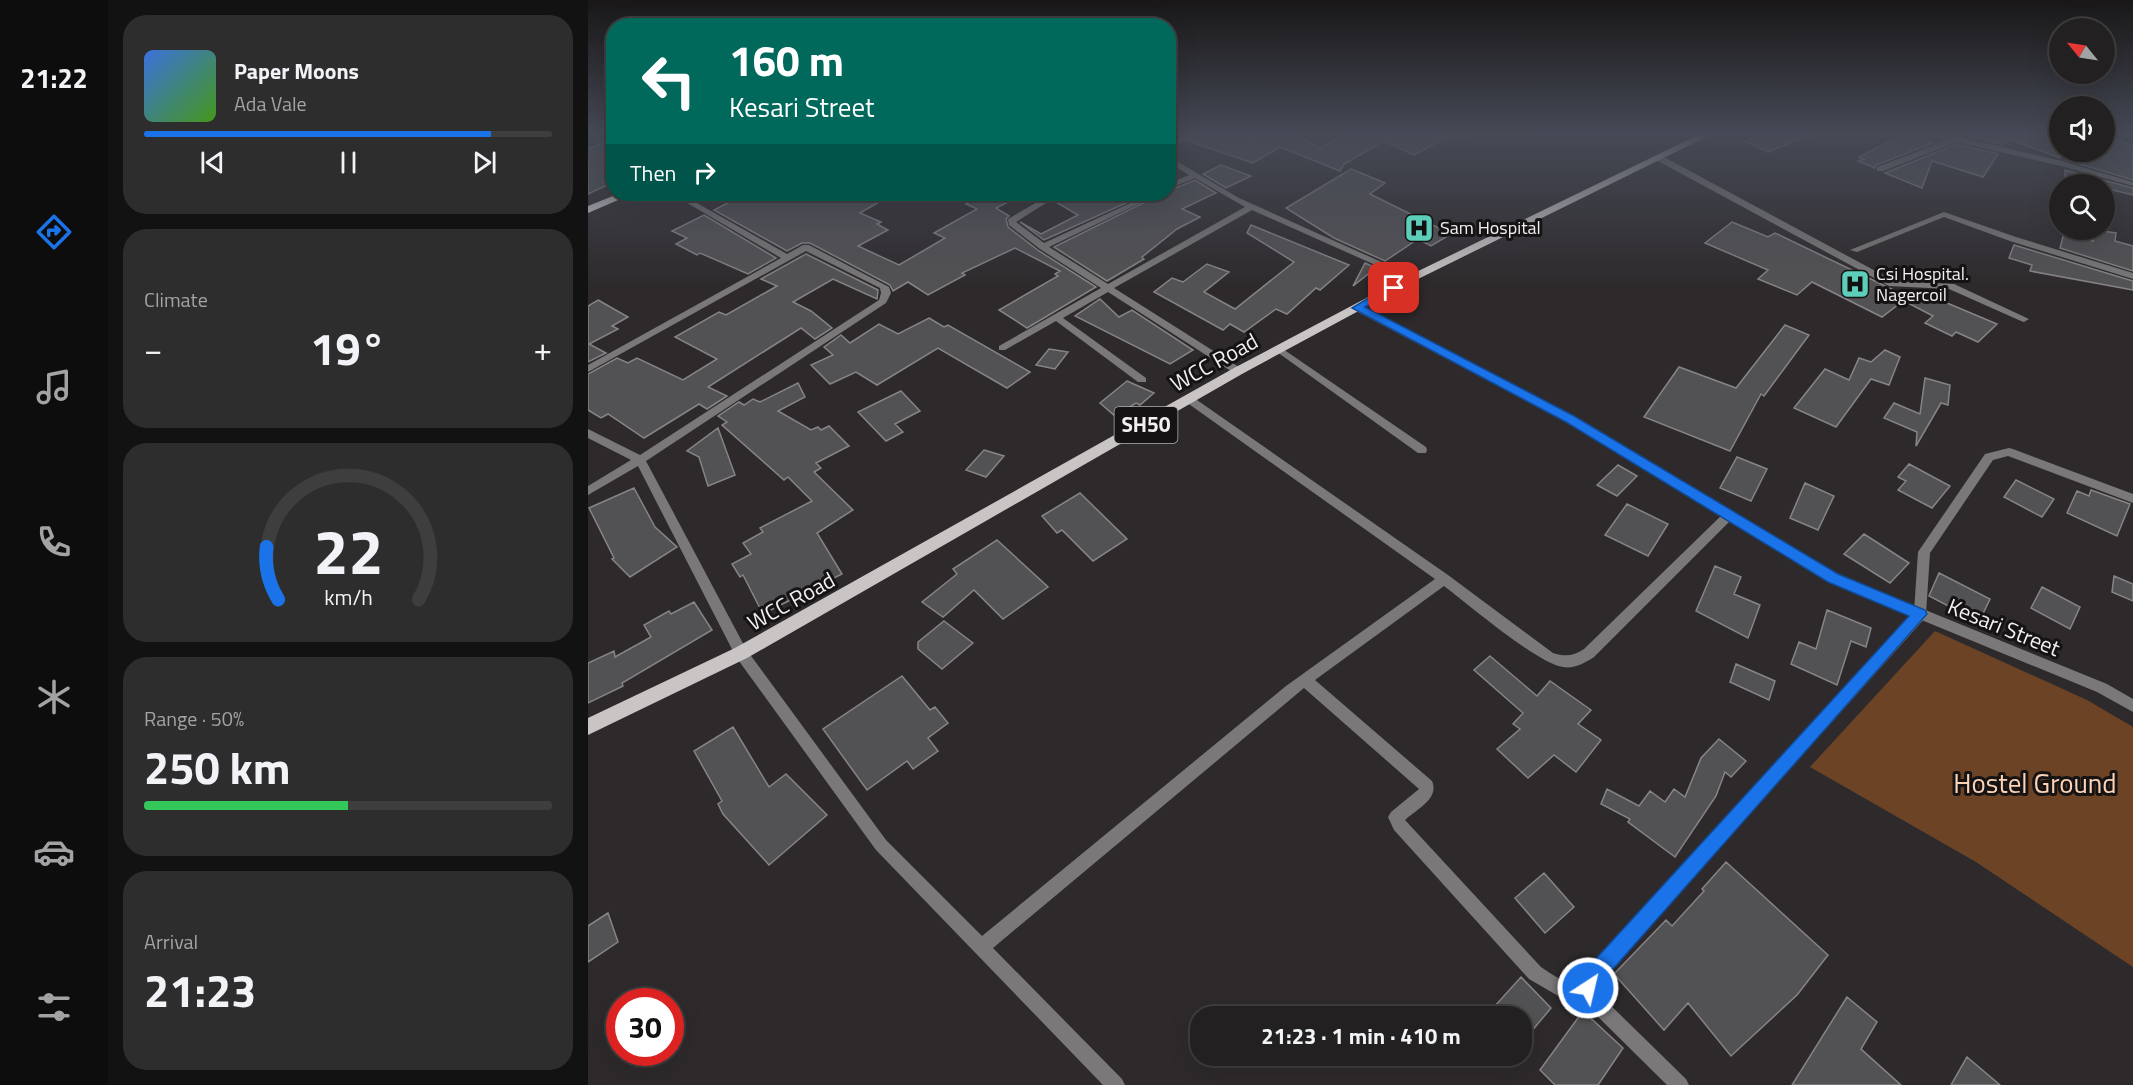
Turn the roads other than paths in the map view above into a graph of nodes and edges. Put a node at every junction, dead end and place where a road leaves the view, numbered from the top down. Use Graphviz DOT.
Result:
graph roads {
  1 [pos="1210,184"];
  2 [pos="1606,184"];
  3 [pos="1706,184"];
  4 [pos="609,201"];
  5 [pos="688,201"];
  6 [pos="1044,201"];
  7 [pos="1140,201"];
  8 [pos="1251,207"];
  9 [pos="588,210"];
  10 [pos="1043,247"];
  11 [pos="1854,250"];
  12 [pos="787,258"];
  13 [pos="2133,276"];
  14 [pos="1412,278"];
  15 [pos="1108,287"];
  16 [pos="1357,308"];
  17 [pos="1056,317"];
  18 [pos="2024,319"];
  19 [pos="1002,348"];
  20 [pos="1280,350"];
  21 [pos="588,369"];
  22 [pos="1238,371"];
  23 [pos="1142,380"];
  24 [pos="1190,400"];
  25 [pos="588,433"];
  26 [pos="1422,450"];
  27 [pos="640,460"];
  28 [pos="588,491"];
  29 [pos="2133,499"];
  30 [pos="1729,515"];
  31 [pos="1444,579"];
  32 [pos="1920,614"];
  33 [pos="741,653"];
  34 [pos="1305,680"];
  35 [pos="2133,706"];
  36 [pos="588,727"];
  37 [pos="980,948"];
  38 [pos="1589,992"];
  39 [pos="1116,1085"];
  40 [pos="1680,1085"];
  1 -- 8 [label="street"];
  2 -- 14 [label="main road, WCC Road / SH50"];
  3 -- 18 [label="street"];
  4 -- 9 [label="highway"];
  5 -- 12 [label="street"];
  6 -- 10 [label="street"];
  7 -- 10 [label="street"];
  8 -- 14 [label="street"];
  8 -- 15 [label="street"];
  10 -- 15 [label="street"];
  11 -- 13 [label="street"];
  12 -- 21 [label="street"];
  12 -- 27 [label="street"];
  14 -- 16 [label="main road, WCC Road / SH50"];
  15 -- 17 [label="street"];
  15 -- 22 [label="street"];
  16 -- 20 [label="main road, WCC Road / SH50"];
  16 -- 30 [label="street, Kesari Street"];
  17 -- 19 [label="street"];
  17 -- 23 [label="street"];
  20 -- 22 [label="main road, WCC Road / SH50"];
  20 -- 26 [label="street"];
  22 -- 24 [label="main road, WCC Road / SH50"];
  24 -- 31 [label="street"];
  24 -- 33 [label="main road, WCC Road / SH50"];
  25 -- 27 [label="street"];
  27 -- 28 [label="street"];
  27 -- 33 [label="street"];
  29 -- 32 [label="street"];
  30 -- 31 [label="street"];
  30 -- 32 [label="street, Kesari Street"];
  31 -- 34 [label="street"];
  32 -- 35 [label="street, Kesari Street"];
  32 -- 38 [label="street"];
  33 -- 36 [label="main road, WCC Road / SH50"];
  33 -- 37 [label="street"];
  34 -- 37 [label="street"];
  34 -- 38 [label="street"];
  37 -- 39 [label="street"];
  38 -- 40 [label="street"];
}
